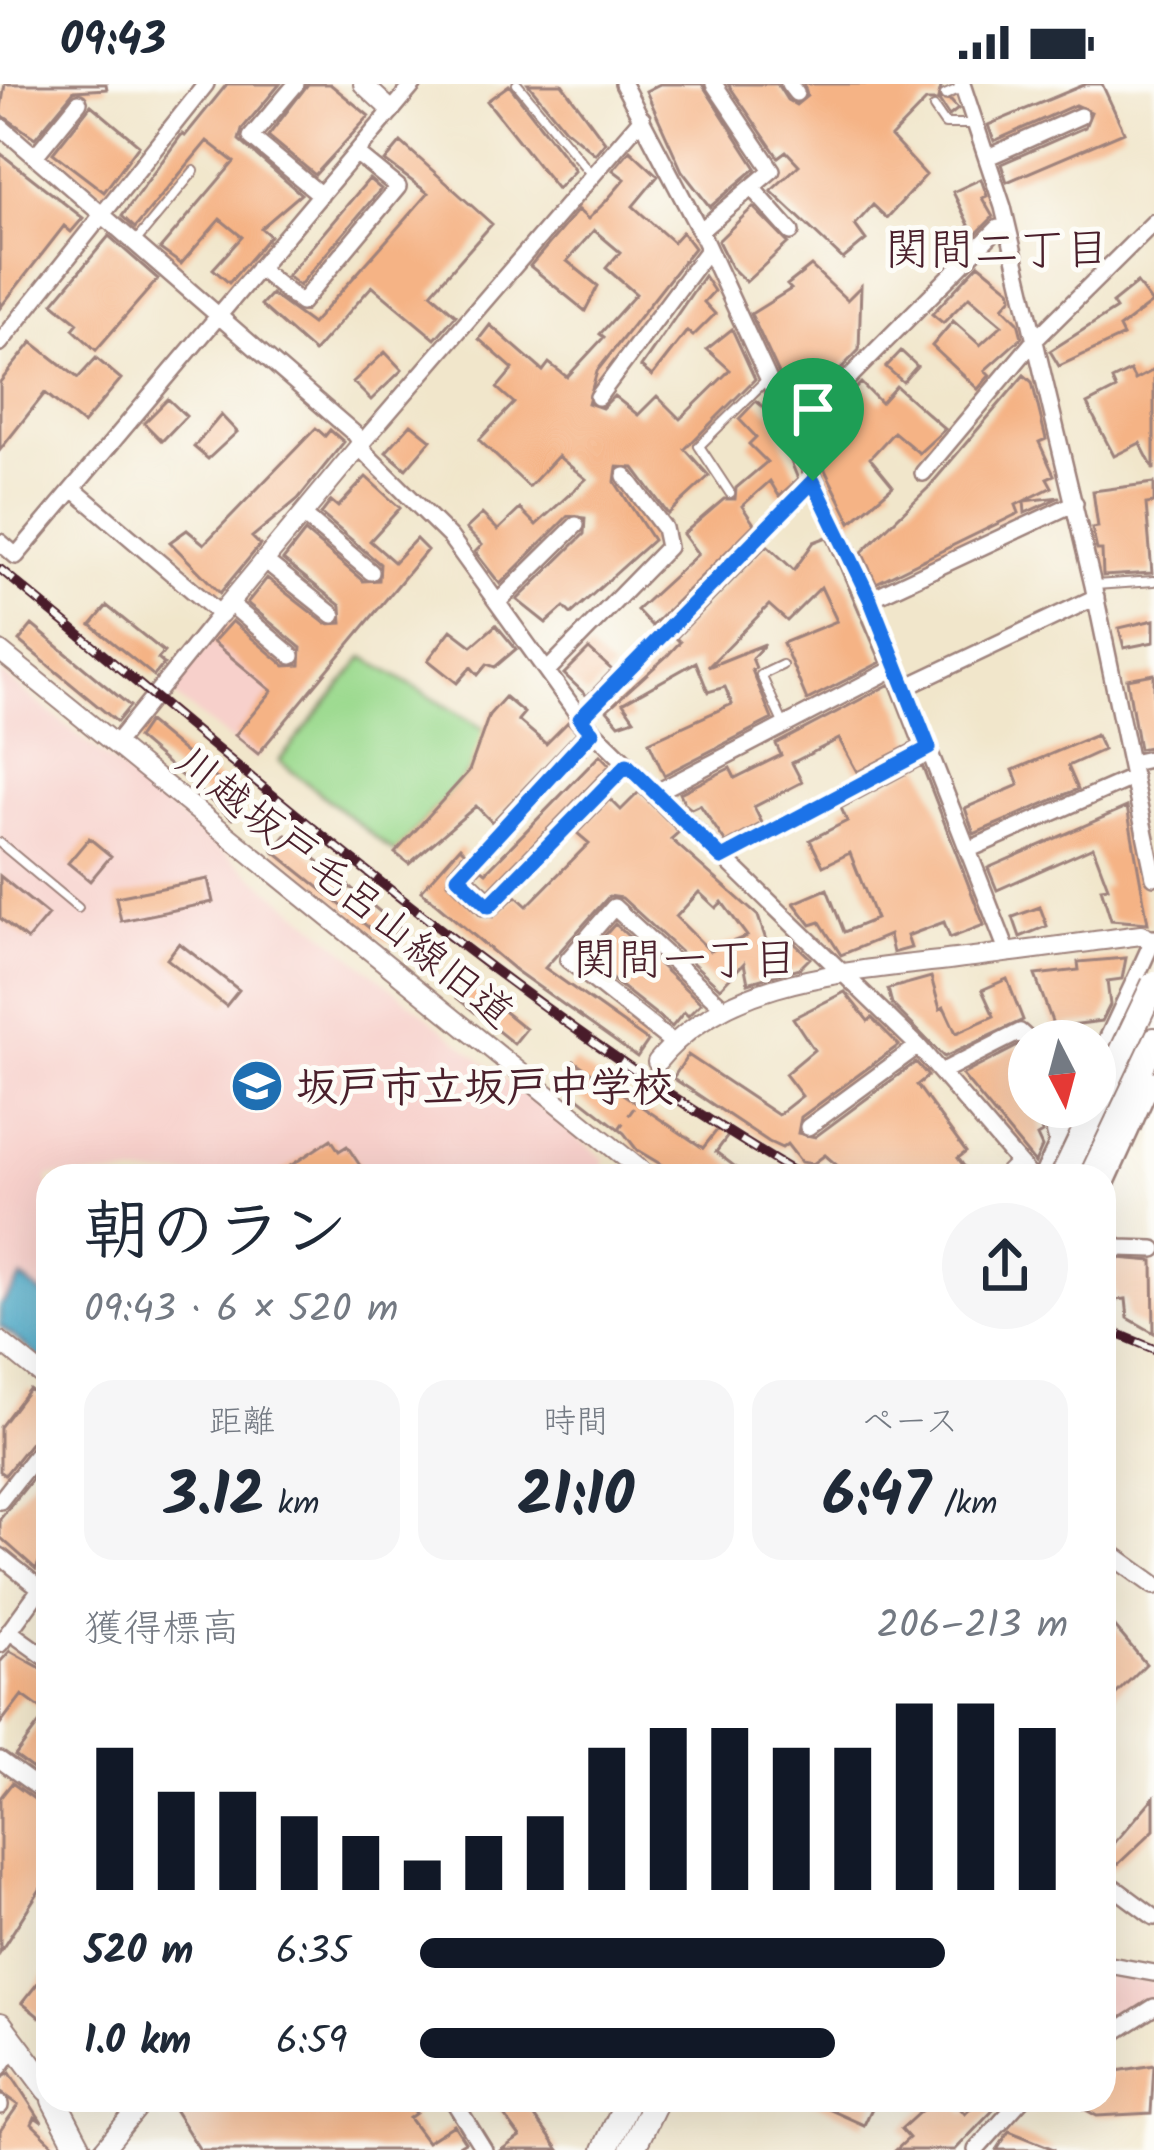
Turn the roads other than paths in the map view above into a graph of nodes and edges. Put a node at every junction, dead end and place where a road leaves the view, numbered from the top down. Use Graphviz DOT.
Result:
graph roads {
  1 [pos="206,84"];
  2 [pos="296,84"];
  3 [pos="363,84"];
  4 [pos="414,84"];
  5 [pos="518,84"];
  6 [pos="713,84"];
  7 [pos="962,86"];
  8 [pos="631,88"];
  9 [pos="945,95"];
  10 [pos="79,102"];
  11 [pos="934,108"];
  12 [pos="391,110"];
  13 [pos="1080,116"];
  14 [pos="642,118"];
  15 [pos="976,123"];
  16 [pos="0,126"];
  17 [pos="356,152"];
  18 [pos="35,156"];
  19 [pos="988,157"];
  20 [pos="194,172"];
  21 [pos="592,176"];
  22 [pos="752,188"];
  23 [pos="321,194"];
  24 [pos="104,214"];
  25 [pos="1154,222"];
  26 [pos="1007,226"];
  27 [pos="700,231"];
  28 [pos="791,232"];
  29 [pos="135,242"];
  30 [pos="707,251"];
  31 [pos="258,268"];
  32 [pos="218,314"];
  33 [pos="1034,341"];
  34 [pos="0,343"];
  35 [pos="766,380"];
  36 [pos="598,398"];
  37 [pos="792,435"];
  38 [pos="361,444"];
  39 [pos="923,473"];
  40 [pos="625,476"];
  41 [pos="813,481"];
  42 [pos="73,489"];
  43 [pos="730,493"];
  44 [pos="1075,503"];
  45 [pos="302,514"];
  46 [pos="576,525"];
  47 [pos="0,542"];
  48 [pos="264,560"];
  49 [pos="371,572"];
  50 [pos="1154,581"];
  51 [pos="1094,591"];
  52 [pos="870,599"];
  53 [pos="500,602"];
  54 [pos="224,609"];
  55 [pos="333,615"];
  56 [pos="0,651"];
  57 [pos="292,656"];
  58 [pos="782,665"];
  59 [pos="896,668"];
  60 [pos="547,671"];
  61 [pos="904,688"];
  62 [pos="586,725"];
  63 [pos="785,727"];
  64 [pos="115,745"];
  65 [pos="929,748"];
  66 [pos="1154,758"];
  67 [pos="627,765"];
  68 [pos="1132,770"];
  69 [pos="655,793"];
  70 [pos="0,843"];
  71 [pos="970,849"];
  72 [pos="722,858"];
  73 [pos="1154,878"];
  74 [pos="78,908"];
  75 [pos="1153,939"];
  76 [pos="1009,953"];
  77 [pos="838,974"];
  78 [pos="1143,984"];
  79 [pos="1154,995"];
  80 [pos="724,1008"];
  81 [pos="1116,1030"];
  82 [pos="1008,1038"];
  83 [pos="1154,1040"];
  84 [pos="673,1043"];
  85 [pos="918,1046"];
  86 [pos="657,1062"];
  87 [pos="941,1072"];
  88 [pos="1154,1078"];
  89 [pos="808,1127"];
  90 [pos="1054,1128"];
  91 [pos="1065,1128"];
  92 [pos="1058,1144"];
  93 [pos="631,1164"];
  94 [pos="1008,1164"];
  95 [pos="1048,1164"];
  96 [pos="1068,1164"];
  97 [pos="1096,1164"];
  98 [pos="1115,1164"];
  99 [pos="1116,1246"];
  100 [pos="1154,1249"];
  101 [pos="0,1341"];
  102 [pos="36,1370"];
  103 [pos="36,1455"];
  104 [pos="0,1501"];
  105 [pos="0,1556"];
  106 [pos="1116,1558"];
  107 [pos="36,1578"];
  108 [pos="1154,1585"];
  109 [pos="36,1594"];
  110 [pos="5,1637"];
  111 [pos="36,1653"];
  112 [pos="0,1760"];
  113 [pos="36,1786"];
  114 [pos="1116,1889"];
  115 [pos="1154,1916"];
  116 [pos="1116,1966"];
  117 [pos="1154,1973"];
  118 [pos="1154,2007"];
  119 [pos="1116,2031"];
  120 [pos="8,2034"];
  121 [pos="0,2067"];
  122 [pos="36,2072"];
  123 [pos="60,2112"];
  124 [pos="134,2112"];
  125 [pos="460,2112"];
  126 [pos="622,2112"];
  127 [pos="650,2112"];
  128 [pos="1010,2112"];
  129 [pos="80,2150"];
  130 [pos="104,2150"];
  131 [pos="484,2150"];
  132 [pos="605,2150"];
  133 [pos="632,2150"];
  134 [pos="976,2150"];
  1 -- 24 [label="street"];
  2 -- 23 [label="street"];
  3 -- 12 [label="street"];
  4 -- 12 [label="street"];
  5 -- 21 [label="lane"];
  6 -- 22 [label="street"];
  7 -- 9 [label="lane"];
  7 -- 15 [label="street"];
  8 -- 14 [label="street"];
  10 -- 18 [label="street"];
  11 -- 15 [label="lane"];
  12 -- 17 [label="street"];
  13 -- 19 [label="street"];
  14 -- 21 [label="street"];
  14 -- 27 [label="street"];
  15 -- 19 [label="street"];
  16 -- 18 [label="street"];
  17 -- 23 [label="street"];
  17 -- 31 [label="street"];
  18 -- 24 [label="street"];
  19 -- 26 [label="street"];
  20 -- 29 [label="lane"];
  21 -- 38 [label="street"];
  22 -- 27 [label="street"];
  22 -- 28 [label="street"];
  23 -- 31 [label="street"];
  24 -- 29 [label="street"];
  24 -- 34 [label="street"];
  25 -- 33 [label="street"];
  26 -- 33 [label="street"];
  26 -- 37 [label="street"];
  27 -- 30 [label="street"];
  29 -- 32 [label="street"];
  30 -- 35 [label="street"];
  30 -- 36 [label="street"];
  31 -- 32 [label="street"];
  32 -- 38 [label="street"];
  32 -- 42 [label="street"];
  33 -- 39 [label="street"];
  33 -- 44 [label="street"];
  35 -- 37 [label="street"];
  35 -- 43 [label="lane"];
  37 -- 41 [label="street"];
  38 -- 45 [label="street"];
  38 -- 53 [label="street"];
  40 -- 60 [label="street"];
  41 -- 52 [label="street"];
  41 -- 62 [label="street"];
  42 -- 47 [label="street"];
  42 -- 54 [label="street"];
  44 -- 51 [label="street"];
  44 -- 52 [label="street"];
  45 -- 48 [label="street"];
  45 -- 49 [label="street"];
  46 -- 53 [label="street"];
  48 -- 54 [label="street"];
  48 -- 55 [label="street"];
  50 -- 51 [label="lane"];
  51 -- 61 [label="street"];
  51 -- 68 [label="street"];
  52 -- 59 [label="street"];
  53 -- 60 [label="street"];
  54 -- 57 [label="street"];
  54 -- 64 [label="street"];
  56 -- 64 [label="street, 川越坂戸毛呂山線旧道"];
  58 -- 63 [label="lane"];
  59 -- 61 [label="street"];
  59 -- 63 [label="street"];
  60 -- 62 [label="street"];
  61 -- 65 [label="street"];
  62 -- 67 [label="street"];
  62 -- 67 [label="street"];
  63 -- 69 [label="street"];
  64 -- 93 [label="street, 川越坂戸毛呂山線旧道"];
  65 -- 71 [label="street"];
  65 -- 72 [label="street"];
  66 -- 68 [label="street"];
  67 -- 69 [label="street"];
  68 -- 71 [label="street"];
  68 -- 73 [label="street"];
  69 -- 72 [label="street"];
  70 -- 74 [label="lane"];
  71 -- 76 [label="street"];
  72 -- 77 [label="street"];
  75 -- 76 [label="street"];
  75 -- 78 [label="street"];
  76 -- 77 [label="street"];
  77 -- 80 [label="street"];
  77 -- 85 [label="street"];
  78 -- 79 [label="street"];
  78 -- 81 [label="street"];
  78 -- 96 [label="main road, bridge"];
  80 -- 84 [label="street"];
  80 -- 84 [label="street"];
  82 -- 87 [label="street"];
  83 -- 97 [label="main road"];
  84 -- 86 [label="street"];
  85 -- 87 [label="street"];
  85 -- 89 [label="street"];
  87 -- 94 [label="street"];
  88 -- 98 [label="street"];
  90 -- 92 [label="street"];
  91 -- 92 [label="street"];
  92 -- 95 [label="street"];
  99 -- 100 [label="street"];
  101 -- 102 [label="street"];
  103 -- 104 [label="street"];
  105 -- 107 [label="street"];
  106 -- 108 [label="street"];
  109 -- 110 [label="street"];
  110 -- 111 [label="street"];
  112 -- 113 [label="street"];
  114 -- 115 [label="street"];
  116 -- 117 [label="street"];
  118 -- 119 [label="street"];
  120 -- 121 [label="street"];
  120 -- 122 [label="main road"];
  123 -- 129 [label="main road"];
  124 -- 130 [label="street"];
  125 -- 131 [label="street"];
  126 -- 132 [label="main road"];
  127 -- 133 [label="main road"];
  128 -- 134 [label="street"];
}
